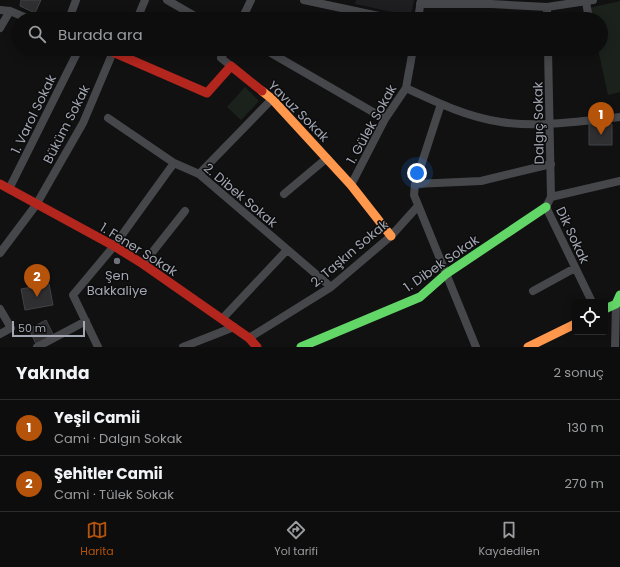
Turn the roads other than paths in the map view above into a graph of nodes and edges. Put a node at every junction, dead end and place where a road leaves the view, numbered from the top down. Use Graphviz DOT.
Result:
graph roads {
  1 [pos="76,0"];
  2 [pos="145,0"];
  3 [pos="167,0"];
  4 [pos="251,0"];
  5 [pos="304,0"];
  6 [pos="589,1"];
  7 [pos="420,2"];
  8 [pos="491,2"];
  9 [pos="547,7"];
  10 [pos="0,10"];
  11 [pos="10,12"];
  12 [pos="72,12"];
  13 [pos="140,12"];
  14 [pos="188,12"];
  15 [pos="245,12"];
  16 [pos="360,12"];
  17 [pos="419,12"];
  18 [pos="547,12"];
  19 [pos="589,12"];
  20 [pos="0,28"];
  21 [pos="76,56"];
  22 [pos="113,56"];
  23 [pos="126,56"];
  24 [pos="222,56"];
  25 [pos="276,56"];
  26 [pos="411,56"];
  27 [pos="548,56"];
  28 [pos="231,66"];
  29 [pos="406,88"];
  30 [pos="272,99"];
  31 [pos="441,104"];
  32 [pos="620,117"];
  33 [pos="108,118"];
  34 [pos="385,119"];
  35 [pos="550,124"];
  36 [pos="327,158"];
  37 [pos="174,163"];
  38 [pos="551,164"];
  39 [pos="199,174"];
  40 [pos="620,181"];
  41 [pos="0,184"];
  42 [pos="415,184"];
  43 [pos="351,185"];
  44 [pos="9,189"];
  45 [pos="284,194"];
  46 [pos="551,197"];
  47 [pos="36,205"];
  48 [pos="418,206"];
  49 [pos="546,207"];
  50 [pos="185,211"];
  51 [pos="392,236"];
  52 [pos="114,246"];
  53 [pos="287,250"];
  54 [pos="0,253"];
  55 [pos="143,264"];
  56 [pos="575,268"];
  57 [pos="446,274"];
  58 [pos="331,287"];
  59 [pos="533,291"];
  60 [pos="620,295"];
  61 [pos="590,299"];
  62 [pos="616,304"];
  63 [pos="608,308"];
  64 [pos="0,309"];
  65 [pos="222,319"];
  66 [pos="86,321"];
  67 [pos="572,325"];
  68 [pos="234,327"];
  69 [pos="0,334"];
  70 [pos="249,338"];
  71 [pos="617,345"];
  72 [pos="37,347"];
  73 [pos="98,347"];
  74 [pos="183,347"];
  75 [pos="256,347"];
  76 [pos="301,347"];
  77 [pos="476,347"];
  78 [pos="528,347"];
  1 -- 12 [label="street"];
  2 -- 13 [label="street"];
  3 -- 14 [label="street"];
  4 -- 15 [label="street"];
  5 -- 16 [label="street"];
  6 -- 9 [label="street"];
  6 -- 19 [label="street"];
  7 -- 8 [label="street"];
  7 -- 17 [label="street"];
  8 -- 9 [label="street"];
  9 -- 18 [label="street"];
  10 -- 11 [label="street"];
  11 -- 20 [label="street"];
  21 -- 44 [label="street, 1. Varol Sokak"];
  22 -- 47 [label="street, Büküm Sokak"];
  23 -- 28 [label="street"];
  24 -- 28 [label="street"];
  25 -- 34 [label="street"];
  26 -- 29 [label="street, 1. Gülek Sokak"];
  27 -- 35 [label="street, Dalgıç Sokak"];
  28 -- 30 [label="street, Yavuz Sokak"];
  29 -- 31 [label="street"];
  29 -- 34 [label="street, 1. Gülek Sokak"];
  30 -- 36 [label="street, Yavuz Sokak"];
  30 -- 39 [label="street"];
  31 -- 35 [label="street"];
  31 -- 42 [label="street"];
  32 -- 35 [label="street"];
  33 -- 37 [label="street, 2. Dibek Sokak"];
  34 -- 43 [label="street, 1. Gülek Sokak"];
  35 -- 38 [label="street, Dalgıç Sokak"];
  36 -- 43 [label="street, Yavuz Sokak"];
  36 -- 45 [label="street"];
  37 -- 39 [label="street, 2. Dibek Sokak"];
  37 -- 52 [label="street"];
  38 -- 42 [label="street"];
  38 -- 46 [label="street, Dalgıç Sokak"];
  39 -- 53 [label="street, 2. Dibek Sokak"];
  40 -- 46 [label="street, Dik Sokak"];
  41 -- 44 [label="street, 1. Fener Sokak"];
  42 -- 48 [label="street"];
  43 -- 51 [label="street, Yavuz Sokak"];
  44 -- 47 [label="street, 1. Fener Sokak"];
  46 -- 49 [label="street, Dik Sokak"];
  47 -- 52 [label="street, 1. Fener Sokak"];
  47 -- 54 [label="street, Büküm Sokak"];
  48 -- 51 [label="street, 2. Taşkın Sokak"];
  48 -- 57 [label="street"];
  49 -- 56 [label="street, Dik Sokak"];
  49 -- 57 [label="street, 1. Dibek Sokak"];
  50 -- 55 [label="street"];
  51 -- 58 [label="street, 2. Taşkın Sokak"];
  52 -- 55 [label="street, 1. Fener Sokak"];
  52 -- 66 [label="street"];
  53 -- 58 [label="street, 2. Dibek Sokak"];
  53 -- 65 [label="street"];
  55 -- 65 [label="street, 1. Fener Sokak"];
  56 -- 59 [label="street"];
  56 -- 61 [label="street, Dik Sokak"];
  57 -- 76 [label="street, 1. Dibek Sokak"];
  57 -- 77 [label="street"];
  58 -- 70 [label="street, 2. Taşkın Sokak"];
  60 -- 62 [label="street"];
  62 -- 63 [label="street"];
  62 -- 71 [label="street"];
  64 -- 69 [label="street"];
  65 -- 68 [label="street, 1. Fener Sokak"];
  66 -- 72 [label="street"];
  66 -- 73 [label="street"];
  67 -- 78 [label="street"];
  68 -- 70 [label="street, 1. Fener Sokak"];
  68 -- 74 [label="street"];
  70 -- 75 [label="street, 1. Fener Sokak"];
}
